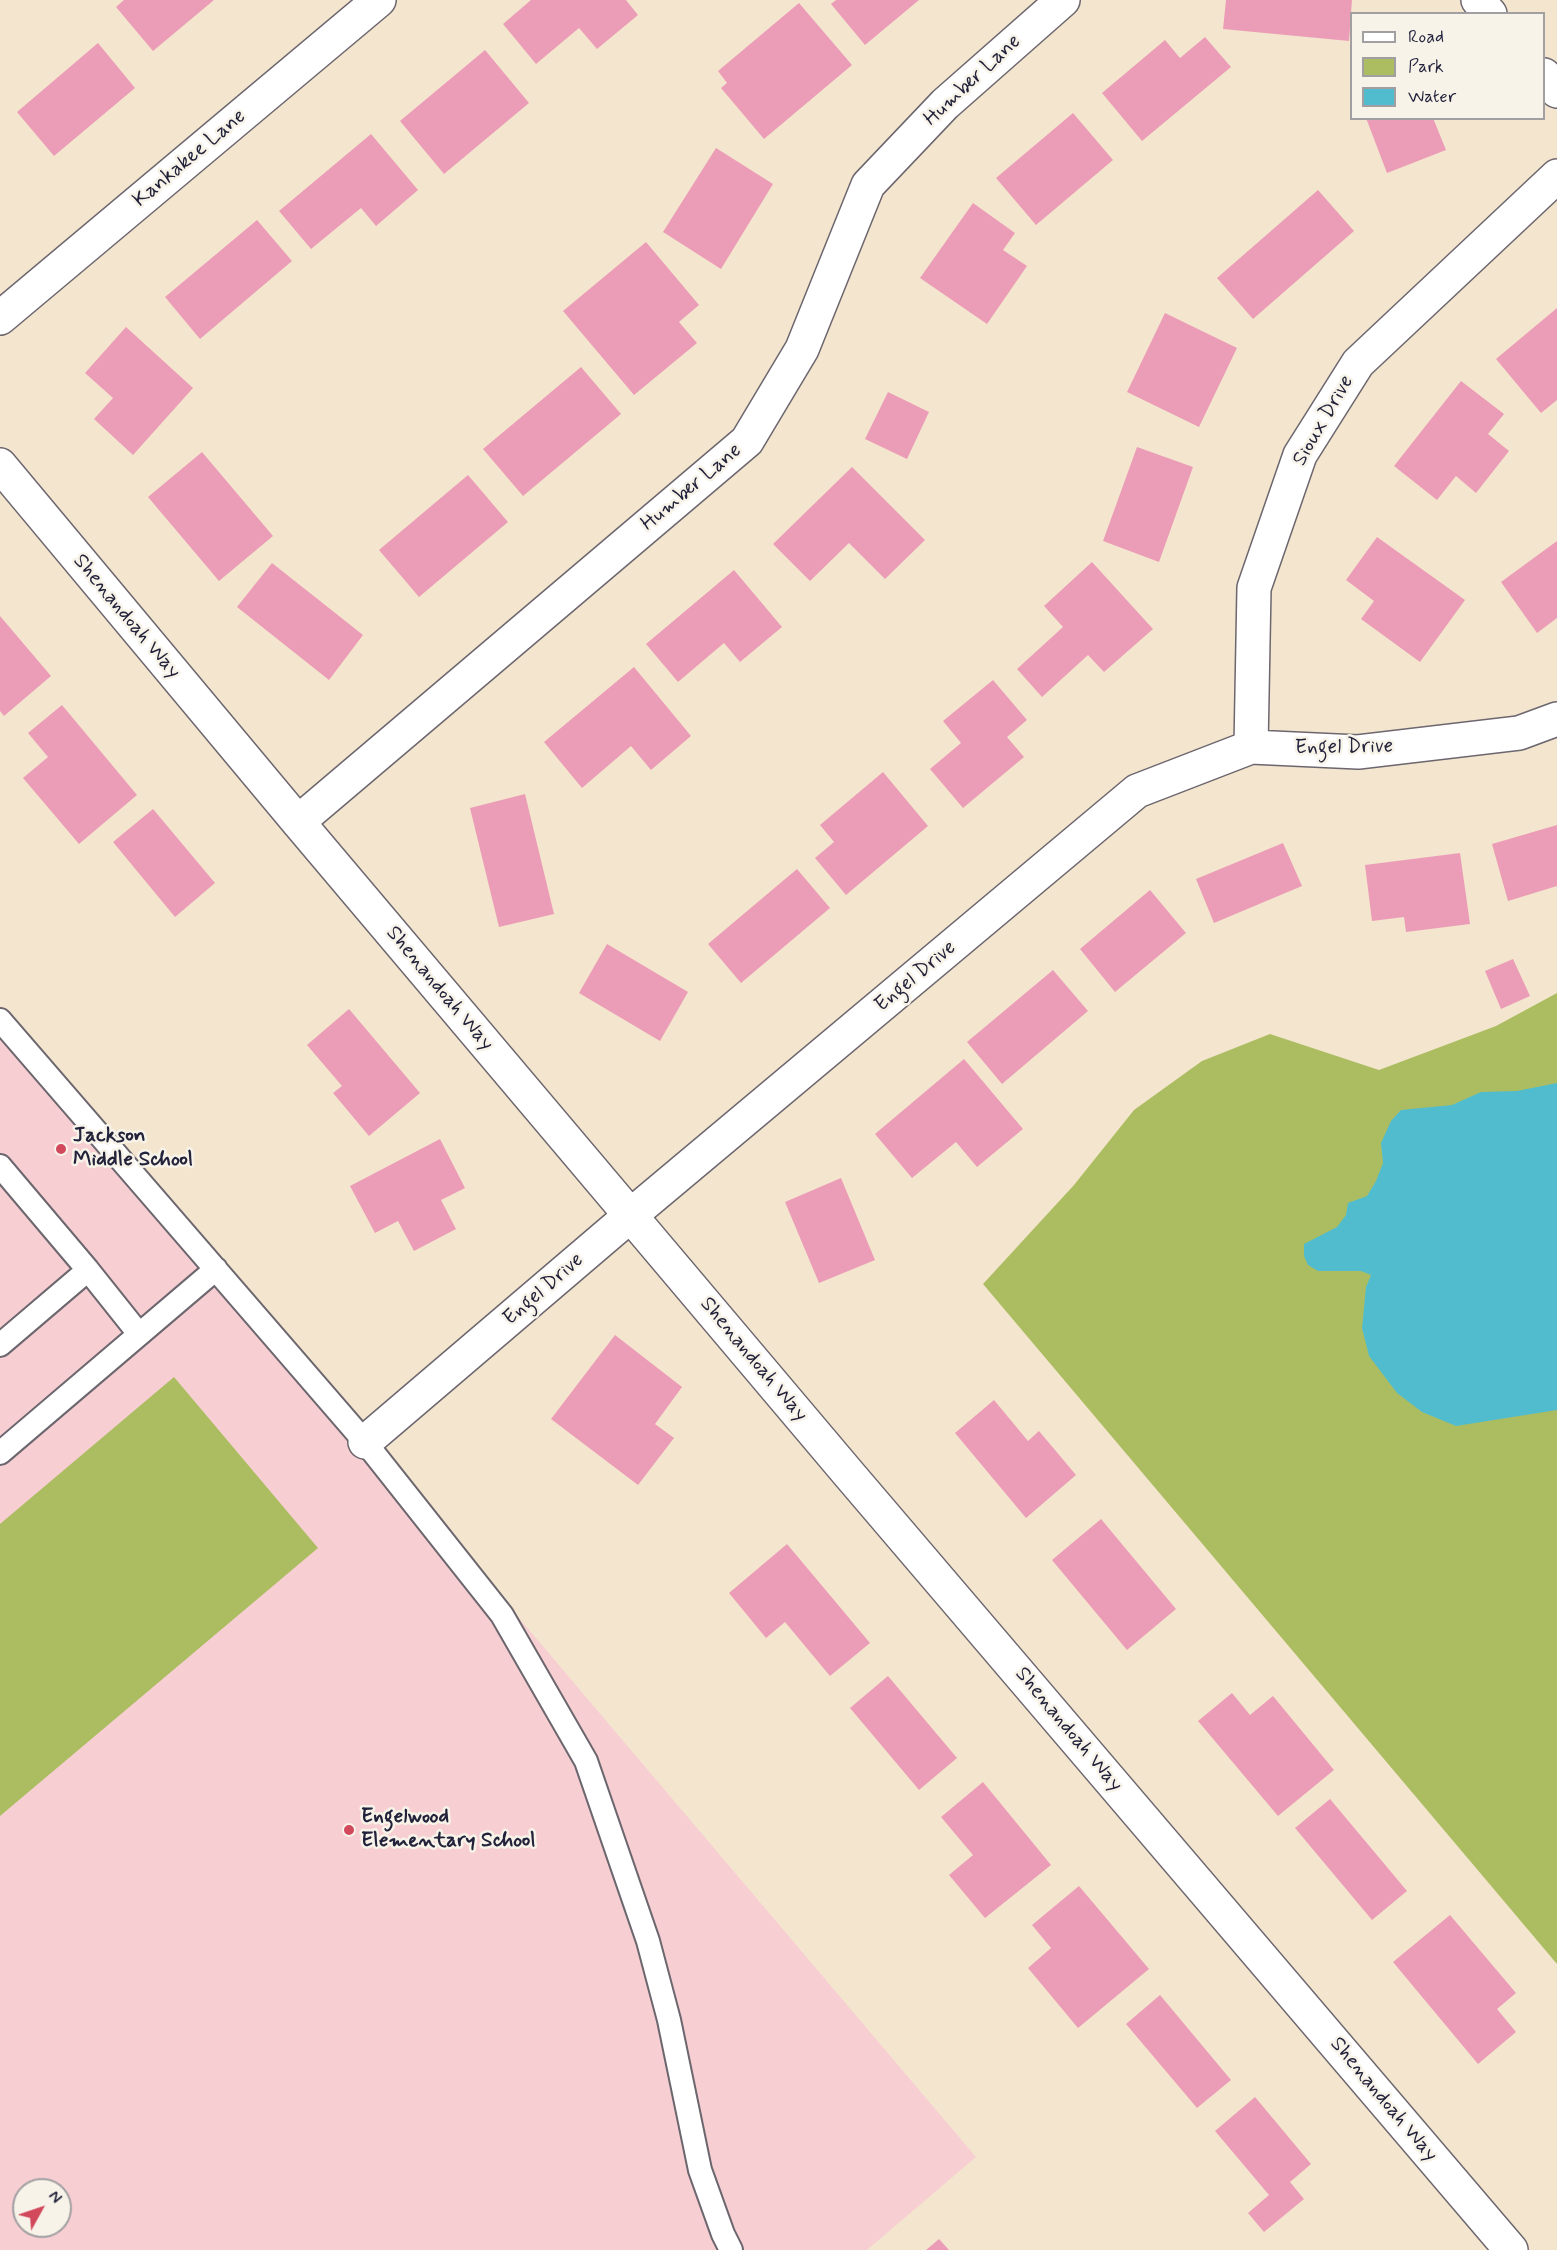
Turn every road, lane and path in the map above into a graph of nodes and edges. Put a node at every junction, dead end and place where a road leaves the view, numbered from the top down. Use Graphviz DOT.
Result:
graph roads {
  1 [pos="379,0"];
  2 [pos="1063,0"];
  3 [pos="1478,0"];
  4 [pos="1488,12"];
  5 [pos="1545,76"];
  6 [pos="1557,91"];
  7 [pos="1557,176"];
  8 [pos="0,318"];
  9 [pos="0,465"];
  10 [pos="1557,719"];
  11 [pos="1251,747"];
  12 [pos="298,822"];
  13 [pos="0,1020"];
  14 [pos="0,1166"];
  15 [pos="8,1190"];
  16 [pos="631,1215"];
  17 [pos="216,1269"];
  18 [pos="88,1270"];
  19 [pos="139,1334"];
  20 [pos="0,1345"];
  21 [pos="366,1442"];
  22 [pos="0,1453"];
  23 [pos="731,2250"];
  24 [pos="1511,2250"];
  1 -- 8 [label="street, Kankakee Lane"];
  2 -- 12 [label="street, Humber Lane"];
  3 -- 4 [label="street"];
  5 -- 6 [label="street"];
  7 -- 11 [label="street, Sioux Drive"];
  9 -- 12 [label="street, Shenandoah Way"];
  10 -- 11 [label="street, Engel Drive"];
  11 -- 16 [label="street, Engel Drive"];
  12 -- 16 [label="street, Shenandoah Way"];
  13 -- 17 [label="lane"];
  14 -- 15 [label="lane"];
  15 -- 18 [label="lane"];
  16 -- 21 [label="street, Engel Drive"];
  16 -- 24 [label="street, Shenandoah Way"];
  17 -- 19 [label="lane"];
  17 -- 21 [label="lane"];
  18 -- 19 [label="lane"];
  18 -- 20 [label="lane"];
  19 -- 22 [label="lane"];
  21 -- 23 [label="lane"];
}
